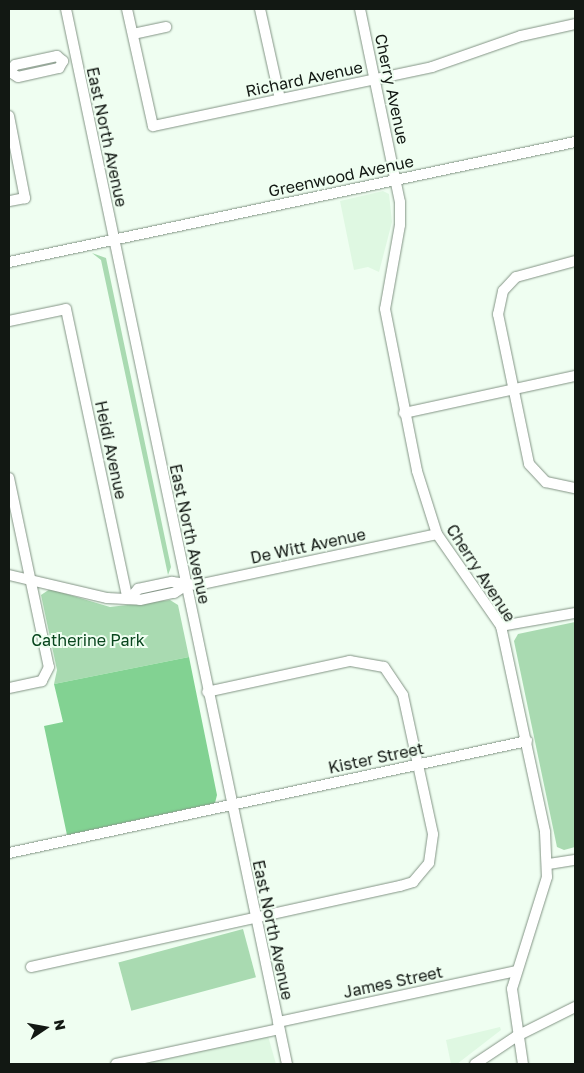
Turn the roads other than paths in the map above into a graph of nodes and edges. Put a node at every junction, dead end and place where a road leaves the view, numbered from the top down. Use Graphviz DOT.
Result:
graph roads {
  1 [pos="66,9"];
  2 [pos="128,9"];
  3 [pos="260,9"];
  4 [pos="360,9"];
  5 [pos="575,24"];
  6 [pos="166,27"];
  7 [pos="133,34"];
  8 [pos="75,58"];
  9 [pos="10,72"];
  10 [pos="375,79"];
  11 [pos="280,99"];
  12 [pos="9,116"];
  13 [pos="575,142"];
  14 [pos="395,180"];
  15 [pos="9,201"];
  16 [pos="114,241"];
  17 [pos="575,261"];
  18 [pos="9,262"];
  19 [pos="9,321"];
  20 [pos="575,376"];
  21 [pos="513,390"];
  22 [pos="404,413"];
  23 [pos="9,478"];
  24 [pos="575,488"];
  25 [pos="437,534"];
  26 [pos="9,575"];
  27 [pos="29,577"];
  28 [pos="185,586"];
  29 [pos="129,597"];
  30 [pos="575,614"];
  31 [pos="501,626"];
  32 [pos="9,688"];
  33 [pos="207,692"];
  34 [pos="527,741"];
  35 [pos="418,765"];
  36 [pos="231,806"];
  37 [pos="9,853"];
  38 [pos="575,860"];
  39 [pos="549,864"];
  40 [pos="255,918"];
  41 [pos="31,967"];
  42 [pos="516,971"];
  43 [pos="575,1007"];
  44 [pos="278,1026"];
  45 [pos="517,1036"];
  46 [pos="116,1064"];
  47 [pos="287,1064"];
  48 [pos="476,1064"];
  49 [pos="523,1064"];
  1 -- 8 [label="street, East North Avenue"];
  2 -- 7 [label="street"];
  3 -- 11 [label="street"];
  4 -- 10 [label="street, Cherry Avenue"];
  5 -- 10 [label="street, Richard Avenue"];
  6 -- 7 [label="street"];
  7 -- 11 [label="street, Richard Avenue"];
  8 -- 9 [label="street"];
  8 -- 16 [label="street, East North Avenue"];
  10 -- 11 [label="street, Richard Avenue"];
  10 -- 14 [label="street, Cherry Avenue"];
  12 -- 15 [label="street"];
  13 -- 14 [label="street, Greenwood Avenue"];
  14 -- 16 [label="street, Greenwood Avenue"];
  14 -- 22 [label="street, Cherry Avenue"];
  16 -- 18 [label="street, Greenwood Avenue"];
  16 -- 28 [label="street, East North Avenue"];
  17 -- 21 [label="street"];
  19 -- 29 [label="street, Heidi Avenue"];
  20 -- 21 [label="street"];
  21 -- 22 [label="street"];
  21 -- 24 [label="street"];
  22 -- 25 [label="street, Cherry Avenue"];
  23 -- 27 [label="street"];
  25 -- 28 [label="street, De Witt Avenue"];
  25 -- 31 [label="street, Cherry Avenue"];
  26 -- 27 [label="street, De Witt Avenue"];
  27 -- 29 [label="street, De Witt Avenue"];
  27 -- 32 [label="street"];
  28 -- 29 [label="street, De Witt Avenue"];
  28 -- 33 [label="street, East North Avenue"];
  30 -- 31 [label="street"];
  31 -- 34 [label="street, Cherry Avenue"];
  33 -- 35 [label="street"];
  33 -- 36 [label="street, East North Avenue"];
  34 -- 35 [label="street, Kister Street"];
  34 -- 39 [label="street, Cherry Avenue"];
  35 -- 36 [label="street, Kister Street"];
  35 -- 40 [label="street"];
  36 -- 37 [label="street, Kister Street"];
  36 -- 40 [label="street, East North Avenue"];
  38 -- 39 [label="street"];
  39 -- 42 [label="street, Cherry Avenue"];
  40 -- 41 [label="street"];
  40 -- 44 [label="street, East North Avenue"];
  42 -- 44 [label="street, James Street"];
  42 -- 45 [label="street, Cherry Avenue"];
  43 -- 45 [label="street"];
  44 -- 46 [label="street, James Street"];
  44 -- 47 [label="street, East North Avenue"];
  45 -- 48 [label="street"];
  45 -- 49 [label="street, Cherry Avenue"];
}
